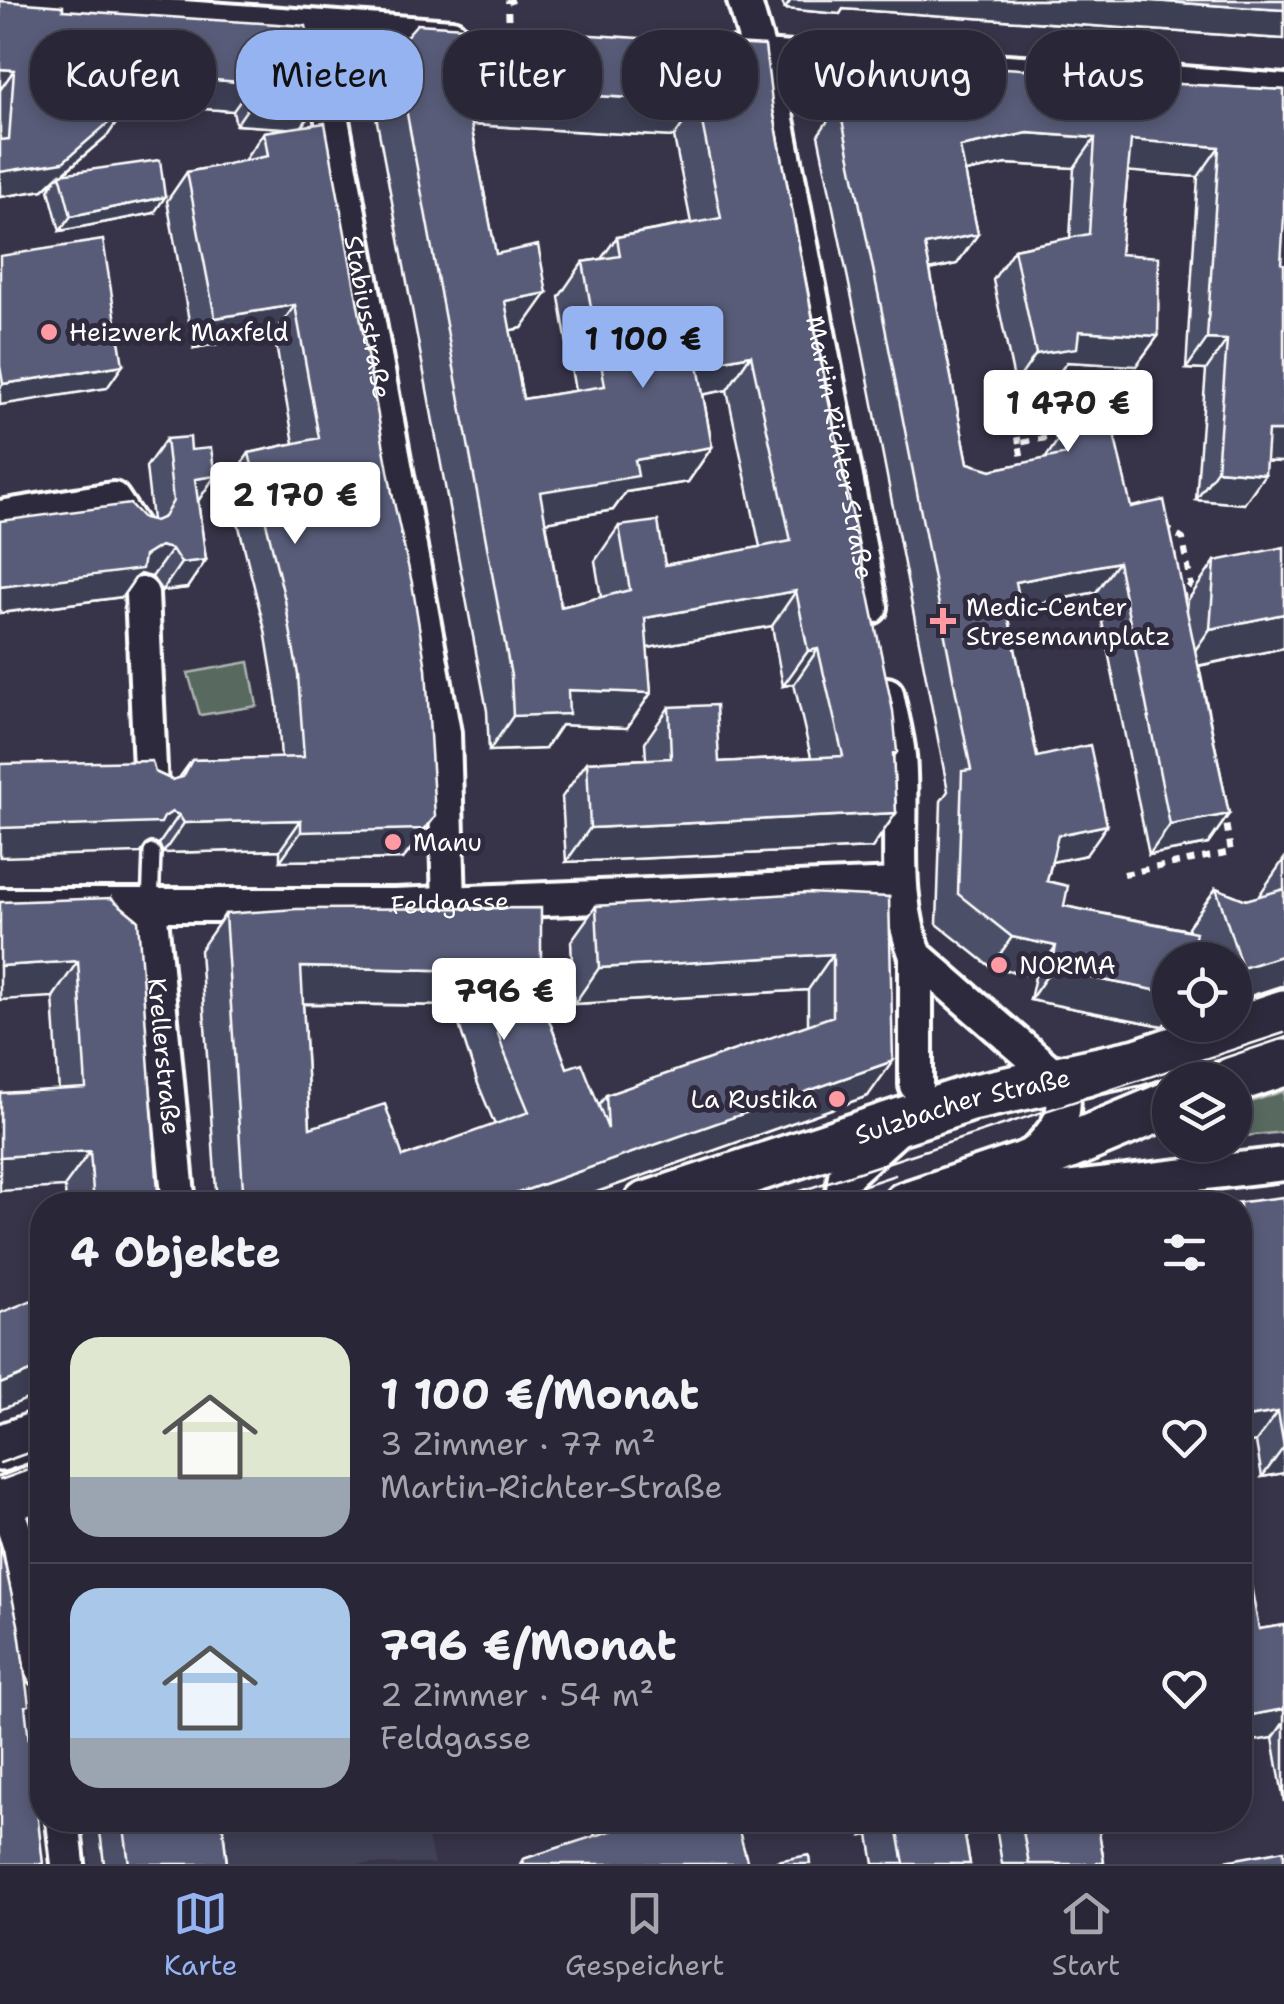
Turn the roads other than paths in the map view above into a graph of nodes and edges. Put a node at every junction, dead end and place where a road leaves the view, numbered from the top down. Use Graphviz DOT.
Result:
graph roads {
  1 [pos="744,0"];
  2 [pos="0,4"];
  3 [pos="315,27"];
  4 [pos="443,36"];
  5 [pos="758,58"];
  6 [pos="764,58"];
  7 [pos="1284,91"];
  8 [pos="0,517"];
  9 [pos="133,529"];
  10 [pos="142,594"];
  11 [pos="151,790"];
  12 [pos="152,853"];
  13 [pos="900,885"];
  14 [pos="0,904"];
  15 [pos="449,904"];
  16 [pos="150,907"];
  17 [pos="916,956"];
  18 [pos="1284,1013"];
  19 [pos="1284,1063"];
  20 [pos="1252,1074"];
  21 [pos="1058,1080"];
  22 [pos="913,1101"];
  23 [pos="1152,1112"];
  24 [pos="1284,1164"];
  25 [pos="1024,1165"];
  26 [pos="178,1192"];
  27 [pos="679,1192"];
  28 [pos="843,1192"];
  29 [pos="944,1192"];
  30 [pos="1033,1192"];
  31 [pos="30,1437"];
  32 [pos="0,1448"];
  33 [pos="16,1496"];
  34 [pos="30,1602"];
  35 [pos="64,1832"];
  36 [pos="68,1864"];
  1 -- 6 [label="street, Martin-Richter-Straße"];
  2 -- 3 [label="street"];
  3 -- 4 [label="street"];
  3 -- 15 [label="street, Stabiusstraße"];
  5 -- 6 [label="street"];
  6 -- 7 [label="street"];
  6 -- 13 [label="street, Martin-Richter-Straße"];
  8 -- 9 [label="street"];
  10 -- 11 [label="street"];
  12 -- 16 [label="lane"];
  13 -- 15 [label="street, Feldgasse"];
  13 -- 17 [label="street, Martin-Richter-Straße"];
  14 -- 16 [label="street, Feldgasse"];
  15 -- 16 [label="street, Feldgasse"];
  16 -- 26 [label="street, Krellerstraße"];
  17 -- 21 [label="street"];
  17 -- 22 [label="street, Martin-Richter-Straße"];
  18 -- 21 [label="main road, Sulzbacher Straße"];
  19 -- 20 [label="main road"];
  21 -- 22 [label="main road, Sulzbacher Straße"];
  21 -- 25 [label="street"];
  22 -- 27 [label="main road, Sulzbacher Straße"];
  22 -- 28 [label="street"];
  23 -- 25 [label="main road"];
  24 -- 30 [label="street"];
  25 -- 29 [label="main road"];
  31 -- 32 [label="main road"];
  33 -- 34 [label="street"];
  35 -- 36 [label="street"];
}
